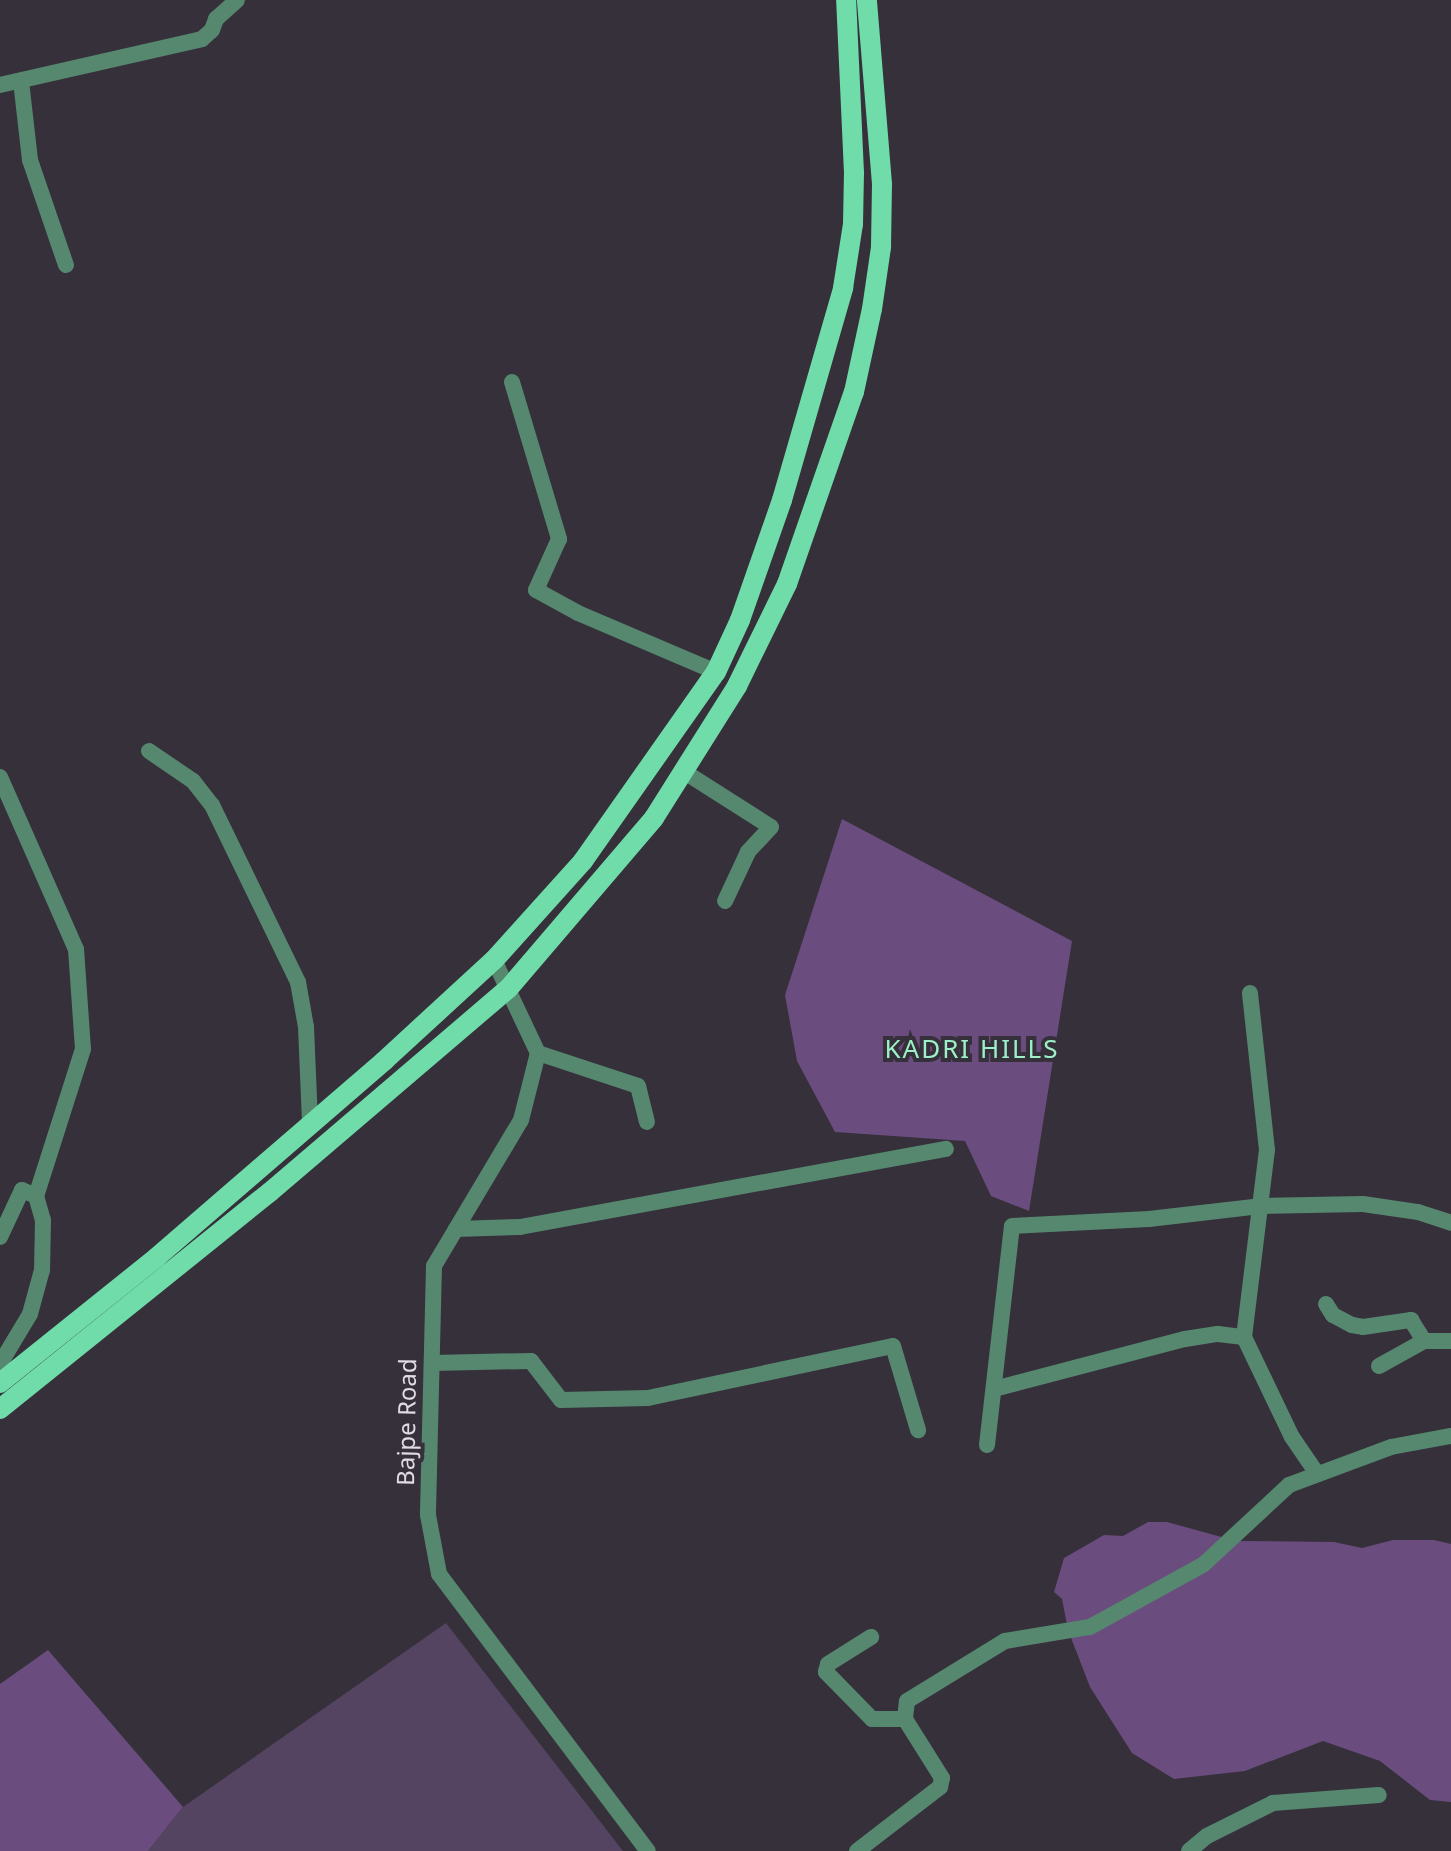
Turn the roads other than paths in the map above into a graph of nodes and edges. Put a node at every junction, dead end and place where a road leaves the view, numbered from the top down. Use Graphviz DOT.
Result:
graph roads {
  1 [pos="237,0"];
  2 [pos="846,0"];
  3 [pos="867,0"];
  4 [pos="21,81"];
  5 [pos="0,85"];
  6 [pos="66,265"];
  7 [pos="512,382"];
  8 [pos="716,672"];
  9 [pos="149,751"];
  10 [pos="683,771"];
  11 [pos="0,777"];
  12 [pos="725,901"];
  13 [pos="494,960"];
  14 [pos="508,989"];
  15 [pos="1250,993"];
  16 [pos="538,1053"];
  17 [pos="647,1122"];
  18 [pos="310,1124"];
  19 [pos="946,1149"];
  20 [pos="36,1196"];
  21 [pos="1262,1206"];
  22 [pos="1451,1223"];
  23 [pos="456,1229"];
  24 [pos="0,1237"];
  25 [pos="1326,1304"];
  26 [pos="1244,1337"];
  27 [pos="1424,1341"];
  28 [pos="1451,1341"];
  29 [pos="432,1363"];
  30 [pos="0,1364"];
  31 [pos="1379,1366"];
  32 [pos="0,1383"];
  33 [pos="994,1389"];
  34 [pos="0,1409"];
  35 [pos="918,1430"];
  36 [pos="1451,1436"];
  37 [pos="987,1445"];
  38 [pos="1316,1472"];
  39 [pos="871,1637"];
  40 [pos="905,1719"];
  41 [pos="1379,1795"];
  42 [pos="648,1851"];
  43 [pos="857,1851"];
  44 [pos="1189,1851"];
  1 -- 4 [label="street"];
  2 -- 8 [label="main road"];
  3 -- 10 [label="main road"];
  4 -- 5 [label="street"];
  4 -- 6 [label="street"];
  7 -- 8 [label="street"];
  8 -- 13 [label="main road"];
  9 -- 18 [label="street"];
  10 -- 12 [label="street"];
  10 -- 14 [label="main road"];
  11 -- 20 [label="street"];
  13 -- 14 [label="street"];
  13 -- 18 [label="main road"];
  14 -- 16 [label="street"];
  14 -- 34 [label="main road"];
  15 -- 21 [label="street"];
  16 -- 17 [label="street"];
  16 -- 23 [label="street, Bajpe Road"];
  18 -- 32 [label="main road"];
  19 -- 23 [label="street"];
  20 -- 24 [label="street"];
  20 -- 30 [label="street"];
  21 -- 22 [label="street"];
  21 -- 26 [label="street"];
  21 -- 33 [label="street"];
  23 -- 29 [label="street, Bajpe Road"];
  25 -- 27 [label="street"];
  26 -- 33 [label="street"];
  26 -- 38 [label="street"];
  27 -- 28 [label="street"];
  27 -- 31 [label="street"];
  29 -- 35 [label="street"];
  29 -- 42 [label="street, Bajpe Road"];
  33 -- 37 [label="street"];
  36 -- 38 [label="street"];
  38 -- 40 [label="street"];
  39 -- 40 [label="street"];
  40 -- 43 [label="street"];
  41 -- 44 [label="street"];
}
